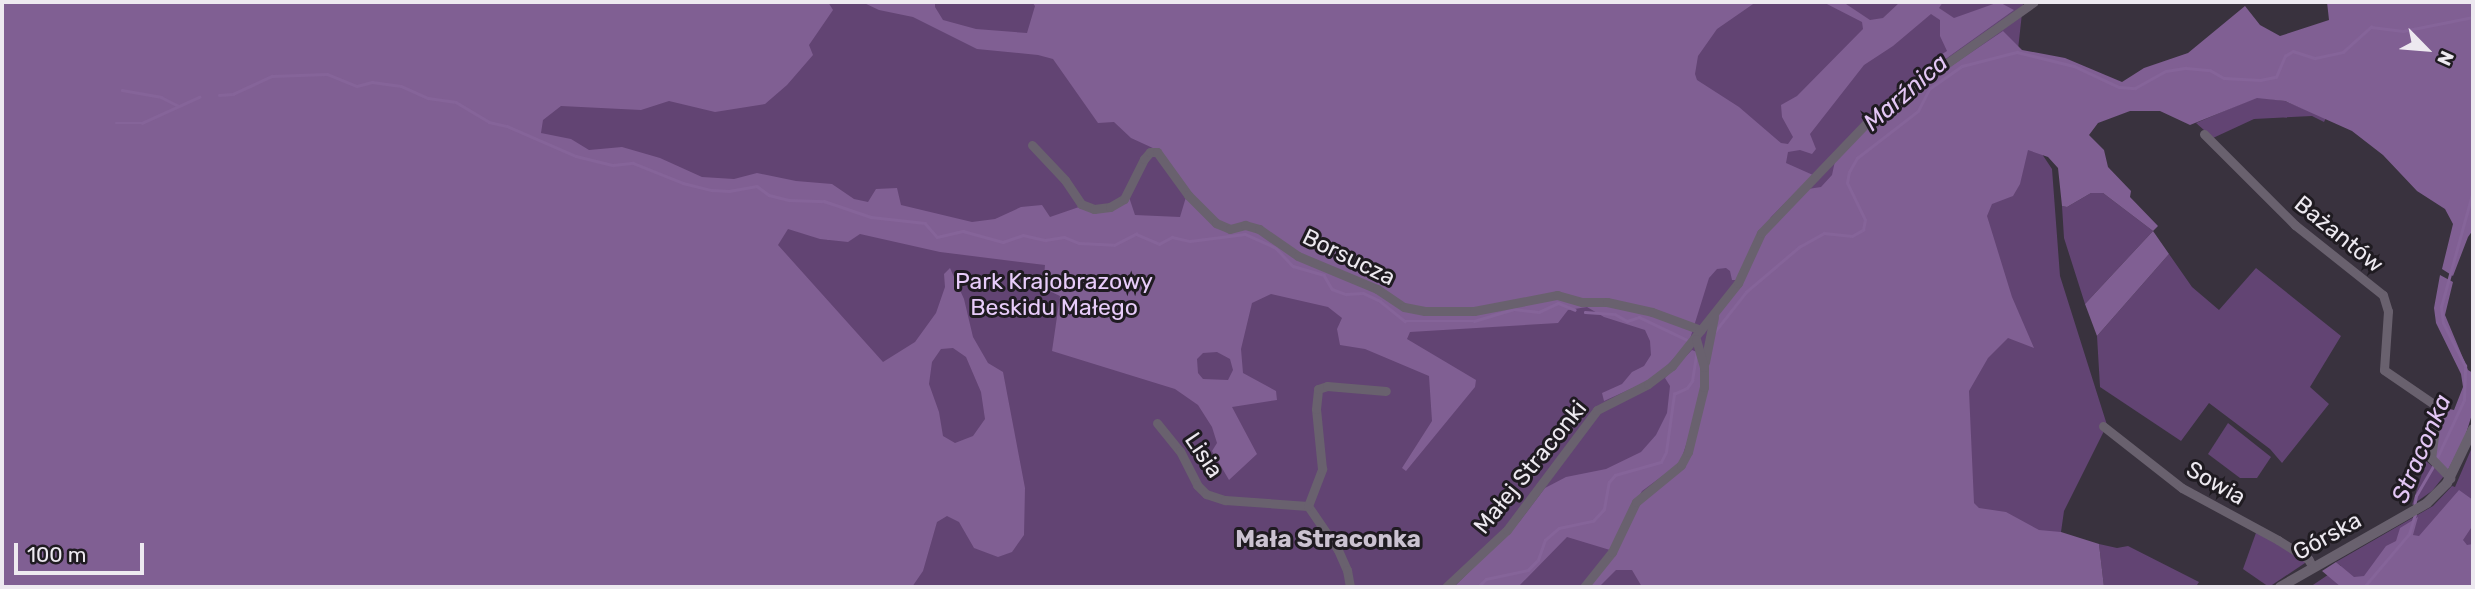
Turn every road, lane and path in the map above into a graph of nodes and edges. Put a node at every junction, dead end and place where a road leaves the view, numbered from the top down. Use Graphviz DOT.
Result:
graph roads {
  1 [pos="2034,2"];
  2 [pos="2204,134"];
  3 [pos="1032,145"];
  4 [pos="1713,316"];
  5 [pos="1698,337"];
  6 [pos="1703,363"];
  7 [pos="1386,391"];
  8 [pos="1157,423"];
  9 [pos="2103,426"];
  10 [pos="2473,429"];
  11 [pos="2450,478"];
  12 [pos="1308,506"];
  13 [pos="2313,567"];
  14 [pos="1350,587"];
  15 [pos="1446,587"];
  16 [pos="1584,587"];
  17 [pos="2280,587"];
  1 -- 4 [label="street, Małej Straconki"];
  2 -- 11 [label="street, Bażantów"];
  3 -- 5 [label="street, Borsucza"];
  4 -- 5 [label="street, Małej Straconki"];
  4 -- 6 [label="street"];
  5 -- 6 [label="street"];
  5 -- 15 [label="street, Małej Straconki"];
  6 -- 16 [label="street"];
  7 -- 12 [label="street"];
  8 -- 12 [label="street, Lisia"];
  9 -- 13 [label="street, Sowia"];
  10 -- 11 [label="street, Górska"];
  11 -- 13 [label="street, Górska"];
  12 -- 14 [label="street"];
  13 -- 17 [label="street, Górska"];
}
